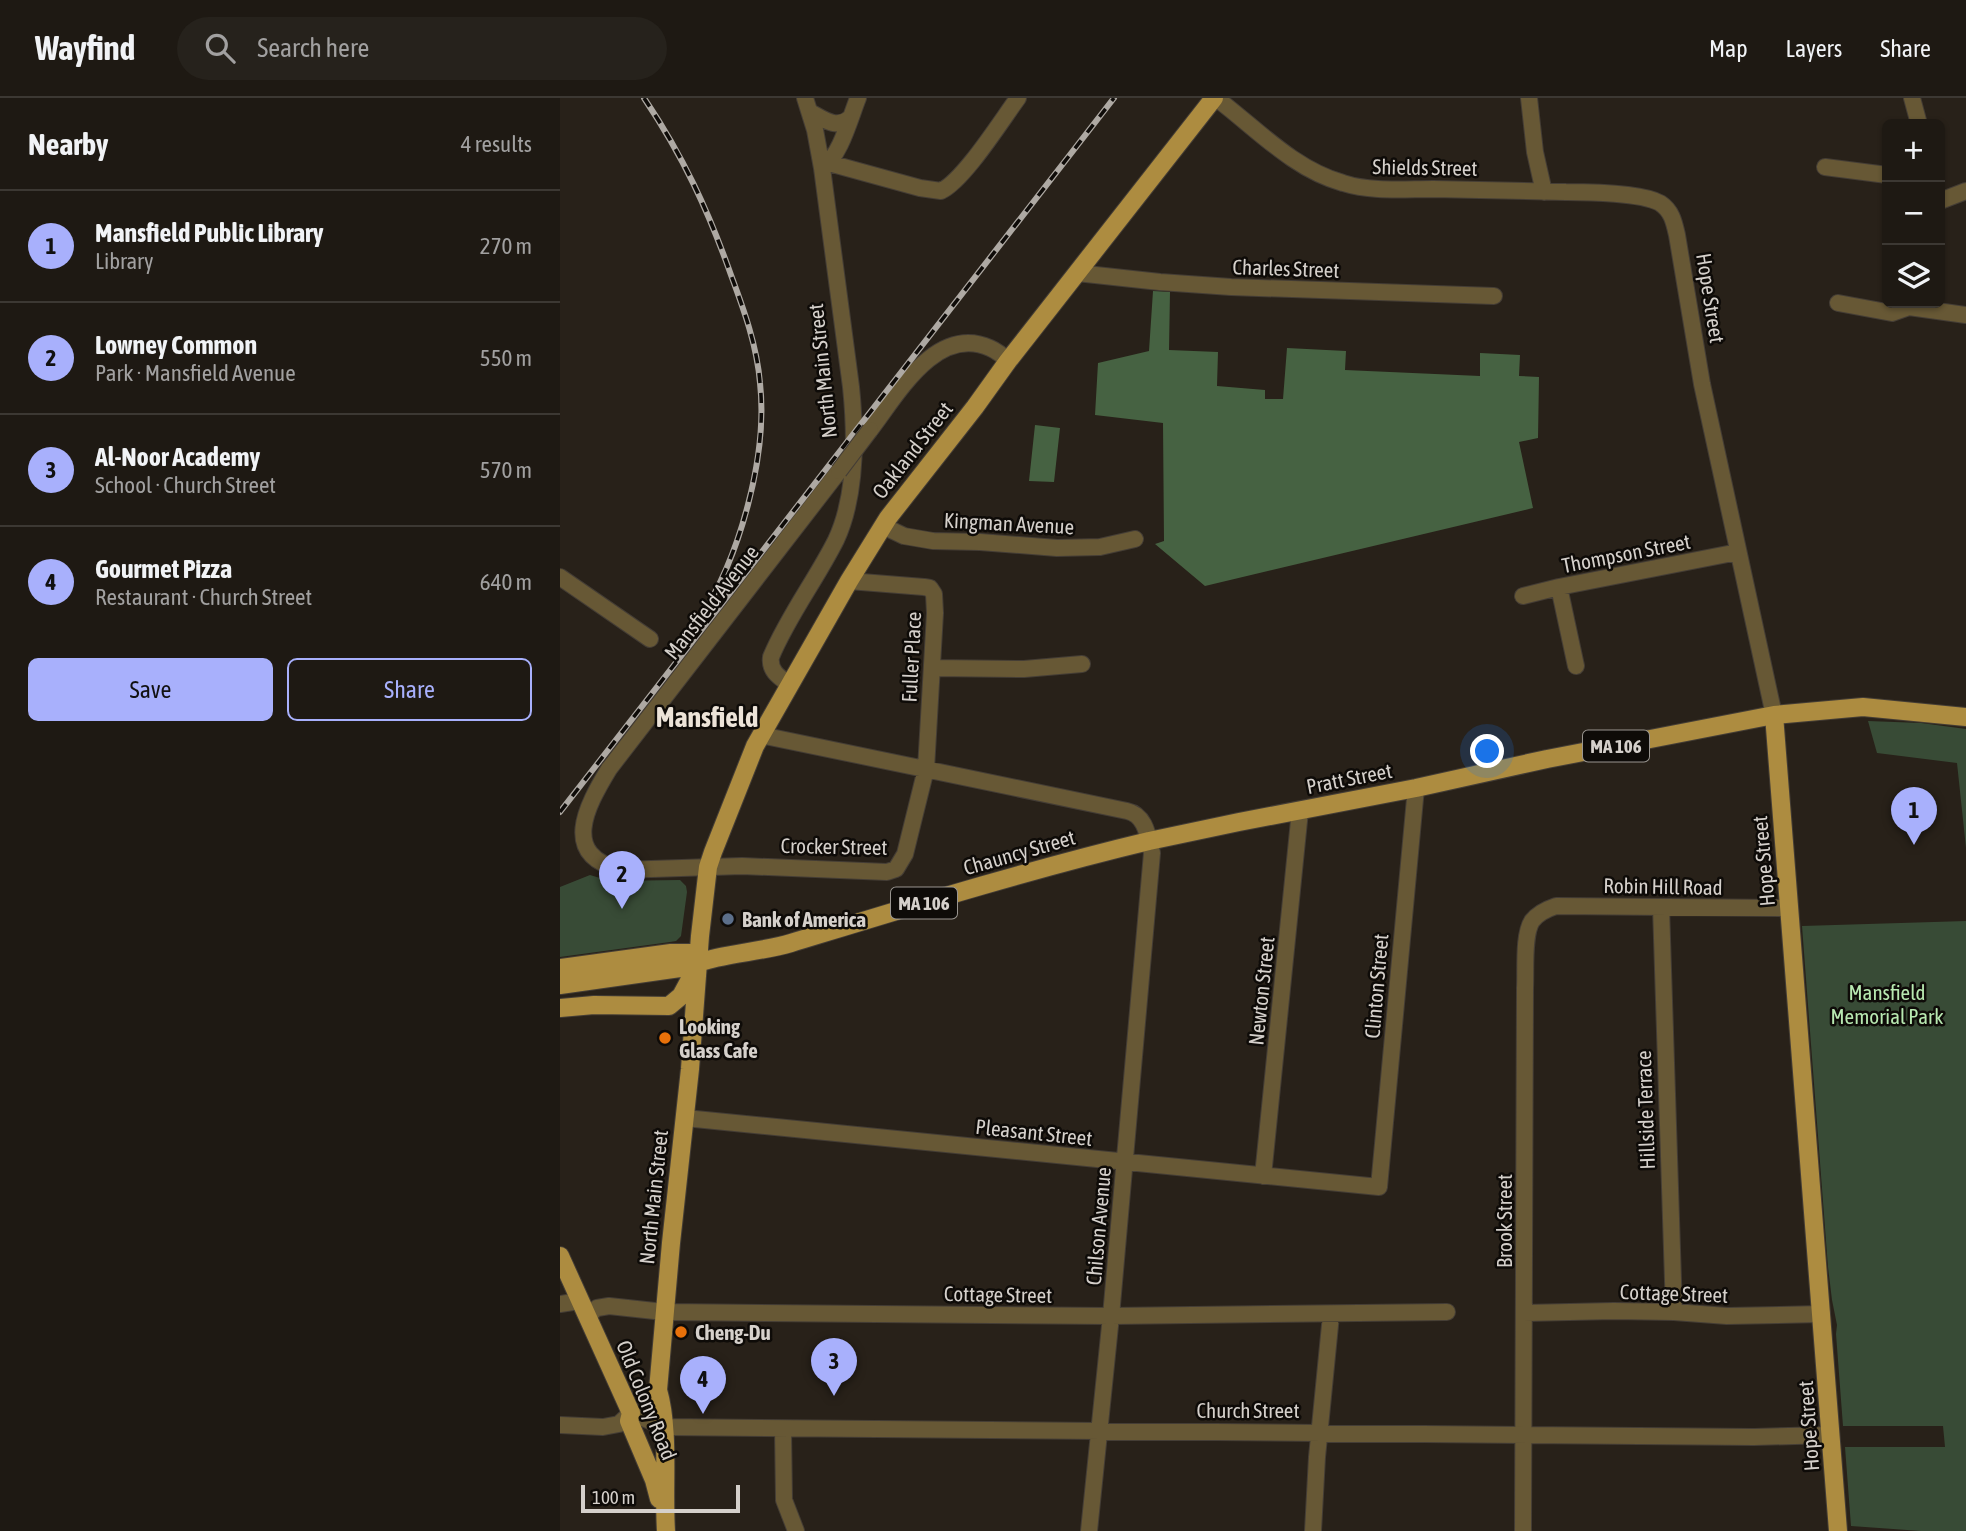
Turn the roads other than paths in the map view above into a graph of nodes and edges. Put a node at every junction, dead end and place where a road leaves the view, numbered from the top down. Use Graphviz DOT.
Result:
graph roads {
  1 [pos="858,98"];
  2 [pos="1018,98"];
  3 [pos="1215,98"];
  4 [pos="1529,98"];
  5 [pos="1912,98"];
  6 [pos="808,105"];
  7 [pos="850,118"];
  8 [pos="1918,119"];
  9 [pos="825,165"];
  10 [pos="1825,167"];
  11 [pos="1882,174"];
  12 [pos="1966,191"];
  13 [pos="1544,192"];
  14 [pos="1945,199"];
  15 [pos="1659,203"];
  16 [pos="1077,273"];
  17 [pos="1494,296"];
  18 [pos="1838,303"];
  19 [pos="1903,308"];
  20 [pos="1928,308"];
  21 [pos="1966,314"];
  22 [pos="1008,361"];
  23 [pos="883,526"];
  24 [pos="1135,539"];
  25 [pos="1738,552"];
  26 [pos="560,577"];
  27 [pos="849,582"];
  28 [pos="1559,587"];
  29 [pos="1522,596"];
  30 [pos="650,639"];
  31 [pos="1082,663"];
  32 [pos="1576,666"];
  33 [pos="932,668"];
  34 [pos="790,685"];
  35 [pos="1774,715"];
  36 [pos="1966,717"];
  37 [pos="761,735"];
  38 [pos="926,769"];
  39 [pos="1416,788"];
  40 [pos="1300,811"];
  41 [pos="1149,841"];
  42 [pos="708,867"];
  43 [pos="1661,907"];
  44 [pos="1789,908"];
  45 [pos="1538,915"];
  46 [pos="699,962"];
  47 [pos="560,968"];
  48 [pos="560,985"];
  49 [pos="670,1006"];
  50 [pos="560,1008"];
  51 [pos="691,1043"];
  52 [pos="685,1118"];
  53 [pos="1125,1162"];
  54 [pos="1263,1176"];
  55 [pos="1378,1187"];
  56 [pos="560,1256"];
  57 [pos="560,1304"];
  58 [pos="583,1308"];
  59 [pos="664,1312"];
  60 [pos="1447,1312"];
  61 [pos="1674,1312"];
  62 [pos="1525,1314"];
  63 [pos="1822,1314"];
  64 [pos="1331,1315"];
  65 [pos="1111,1316"];
  66 [pos="658,1390"];
  67 [pos="631,1413"];
  68 [pos="560,1425"];
  69 [pos="664,1427"];
  70 [pos="783,1429"];
  71 [pos="1099,1430"];
  72 [pos="1321,1432"];
  73 [pos="1523,1435"];
  74 [pos="1831,1435"];
  75 [pos="671,1529"];
  76 [pos="796,1531"];
  77 [pos="1089,1531"];
  78 [pos="1313,1531"];
  79 [pos="1523,1531"];
  80 [pos="1838,1531"];
  1 -- 7 [label="street"];
  2 -- 9 [label="street"];
  3 -- 13 [label="street, Shields Street"];
  3 -- 16 [label="main road, Oakland Street"];
  4 -- 13 [label="street"];
  5 -- 8 [label="street"];
  6 -- 7 [label="street"];
  6 -- 9 [label="street, North Main Street"];
  7 -- 9 [label="street"];
  9 -- 34 [label="street, North Main Street"];
  10 -- 11 [label="street"];
  12 -- 14 [label="street"];
  13 -- 15 [label="street, Shields Street"];
  15 -- 25 [label="street, Hope Street"];
  16 -- 17 [label="street, Charles Street"];
  16 -- 22 [label="main road, Oakland Street"];
  18 -- 19 [label="street"];
  20 -- 21 [label="street"];
  22 -- 23 [label="main road, Oakland Street"];
  22 -- 42 [label="street, Mansfield Avenue, bridge"];
  23 -- 24 [label="street, Kingman Avenue"];
  23 -- 27 [label="main road, Oakland Street"];
  25 -- 28 [label="street, Thompson Street"];
  25 -- 35 [label="street, Hope Street"];
  26 -- 30 [label="street"];
  27 -- 33 [label="street, Fuller Place"];
  27 -- 34 [label="main road, Oakland Street"];
  28 -- 29 [label="street, Thompson Street"];
  28 -- 32 [label="street"];
  31 -- 33 [label="street"];
  33 -- 38 [label="street, Fuller Place"];
  34 -- 37 [label="main road, Oakland Street"];
  35 -- 36 [label="main road, Pratt Street / MA 106"];
  35 -- 39 [label="main road, Pratt Street / MA 106"];
  35 -- 44 [label="main road, Hope Street"];
  37 -- 38 [label="street"];
  37 -- 42 [label="main road, Oakland Street"];
  38 -- 41 [label="street"];
  38 -- 42 [label="street, Crocker Street"];
  39 -- 40 [label="main road, Pratt Street / MA 106"];
  39 -- 55 [label="street, Clinton Street"];
  40 -- 41 [label="main road, Pratt Street / MA 106"];
  40 -- 54 [label="street, Newton Street"];
  41 -- 46 [label="main road, Chauncy Street / MA 106"];
  41 -- 53 [label="street, Chilson Avenue"];
  42 -- 46 [label="main road, North Main Street"];
  43 -- 44 [label="street, Robin Hill Road"];
  43 -- 45 [label="street, Robin Hill Road"];
  43 -- 61 [label="street, Hillside Terrace"];
  44 -- 63 [label="main road, Hope Street"];
  45 -- 62 [label="street, Brook Street"];
  46 -- 47 [label="main road, Chauncy Street / MA 106"];
  46 -- 48 [label="main road, Chauncy Street / MA 106"];
  46 -- 49 [label="main road"];
  46 -- 51 [label="main road, North Main Street"];
  49 -- 50 [label="main road"];
  49 -- 51 [label="main road"];
  51 -- 52 [label="main road, North Main Street"];
  52 -- 53 [label="street, Pleasant Street"];
  52 -- 59 [label="main road, North Main Street"];
  53 -- 54 [label="street, Pleasant Street"];
  53 -- 65 [label="street, Chilson Avenue"];
  54 -- 55 [label="street, Pleasant Street"];
  56 -- 58 [label="main road, Old Colony Road"];
  57 -- 58 [label="street, Cottage Street"];
  58 -- 59 [label="street, Cottage Street"];
  58 -- 67 [label="main road, Old Colony Road"];
  59 -- 65 [label="street, Cottage Street"];
  59 -- 66 [label="main road, North Main Street"];
  60 -- 64 [label="street, Cottage Street"];
  61 -- 62 [label="street, Cottage Street"];
  61 -- 63 [label="street, Cottage Street"];
  62 -- 73 [label="street, Brook Street"];
  63 -- 74 [label="main road, Hope Street"];
  64 -- 65 [label="street, Cottage Street"];
  64 -- 72 [label="street"];
  65 -- 71 [label="street, Chilson Avenue"];
  66 -- 67 [label="main road"];
  66 -- 69 [label="main road, North Main Street"];
  67 -- 68 [label="street"];
  67 -- 69 [label="street"];
  67 -- 75 [label="main road, Old Colony Road"];
  69 -- 70 [label="street, Church Street"];
  69 -- 75 [label="main road, North Main Street"];
  70 -- 71 [label="street, Church Street"];
  70 -- 76 [label="street"];
  71 -- 72 [label="street, Church Street"];
  71 -- 77 [label="street, Chilson Avenue"];
  72 -- 73 [label="street, Church Street"];
  72 -- 78 [label="street"];
  73 -- 74 [label="street, Church Street"];
  73 -- 79 [label="street, Brook Street"];
  74 -- 80 [label="main road, Hope Street"];
}
